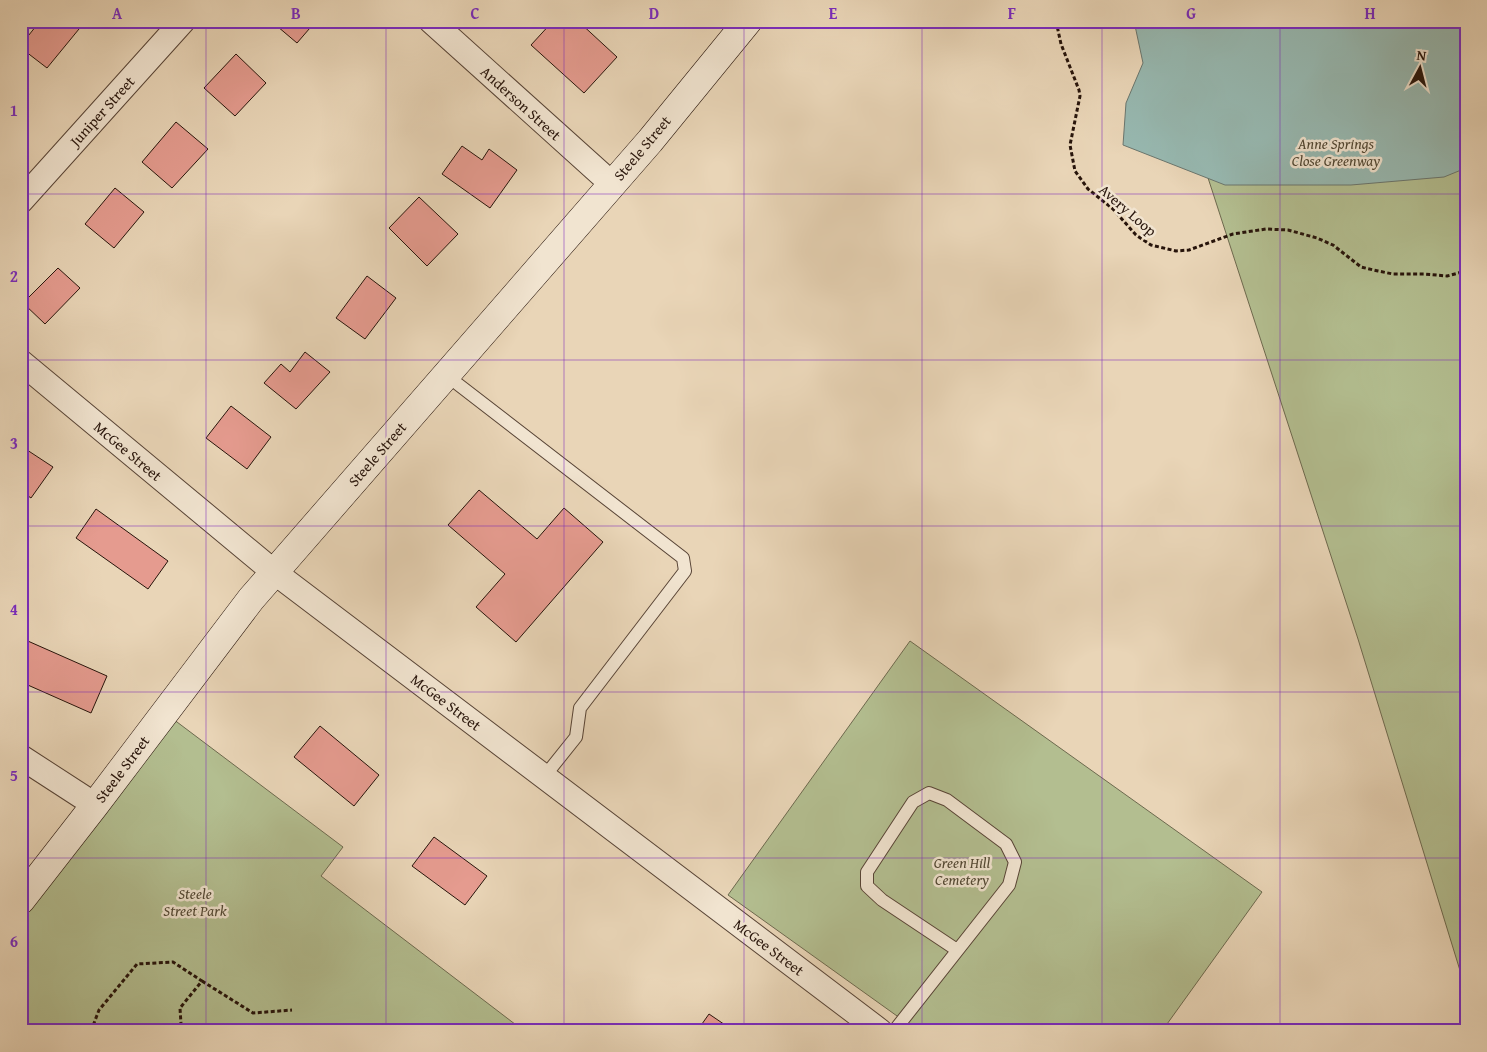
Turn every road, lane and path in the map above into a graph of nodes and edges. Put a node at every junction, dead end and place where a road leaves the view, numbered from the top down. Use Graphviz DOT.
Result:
graph roads {
  1 [pos="183,21"];
  2 [pos="431,21"];
  3 [pos="748,21"];
  4 [pos="1056,21"];
  5 [pos="612,184"];
  6 [pos="21,201"];
  7 [pos="1466,271"];
  8 [pos="21,362"];
  9 [pos="446,375"];
  10 [pos="274,572"];
  11 [pos="21,757"];
  12 [pos="544,777"];
  13 [pos="95,805"];
  14 [pos="21,900"];
  15 [pos="957,950"];
  16 [pos="202,981"];
  17 [pos="292,1010"];
  18 [pos="91,1031"];
  19 [pos="189,1031"];
  20 [pos="880,1031"];
  21 [pos="894,1031"];
  1 -- 6 [label="street, Juniper Street"];
  2 -- 5 [label="street, Anderson Street"];
  3 -- 5 [label="street, Steele Street"];
  4 -- 7 [label="path, Avery Loop"];
  5 -- 9 [label="street, Steele Street"];
  8 -- 10 [label="street, McGee Street"];
  9 -- 10 [label="street, Steele Street"];
  9 -- 12 [label="lane"];
  10 -- 12 [label="street, McGee Street"];
  10 -- 13 [label="street, Steele Street"];
  11 -- 13 [label="street"];
  12 -- 20 [label="street, McGee Street"];
  13 -- 14 [label="street, Steele Street"];
  15 -- 15 [label="lane"];
  15 -- 21 [label="lane"];
  16 -- 17 [label="path"];
  16 -- 18 [label="path"];
  16 -- 19 [label="path"];
}
